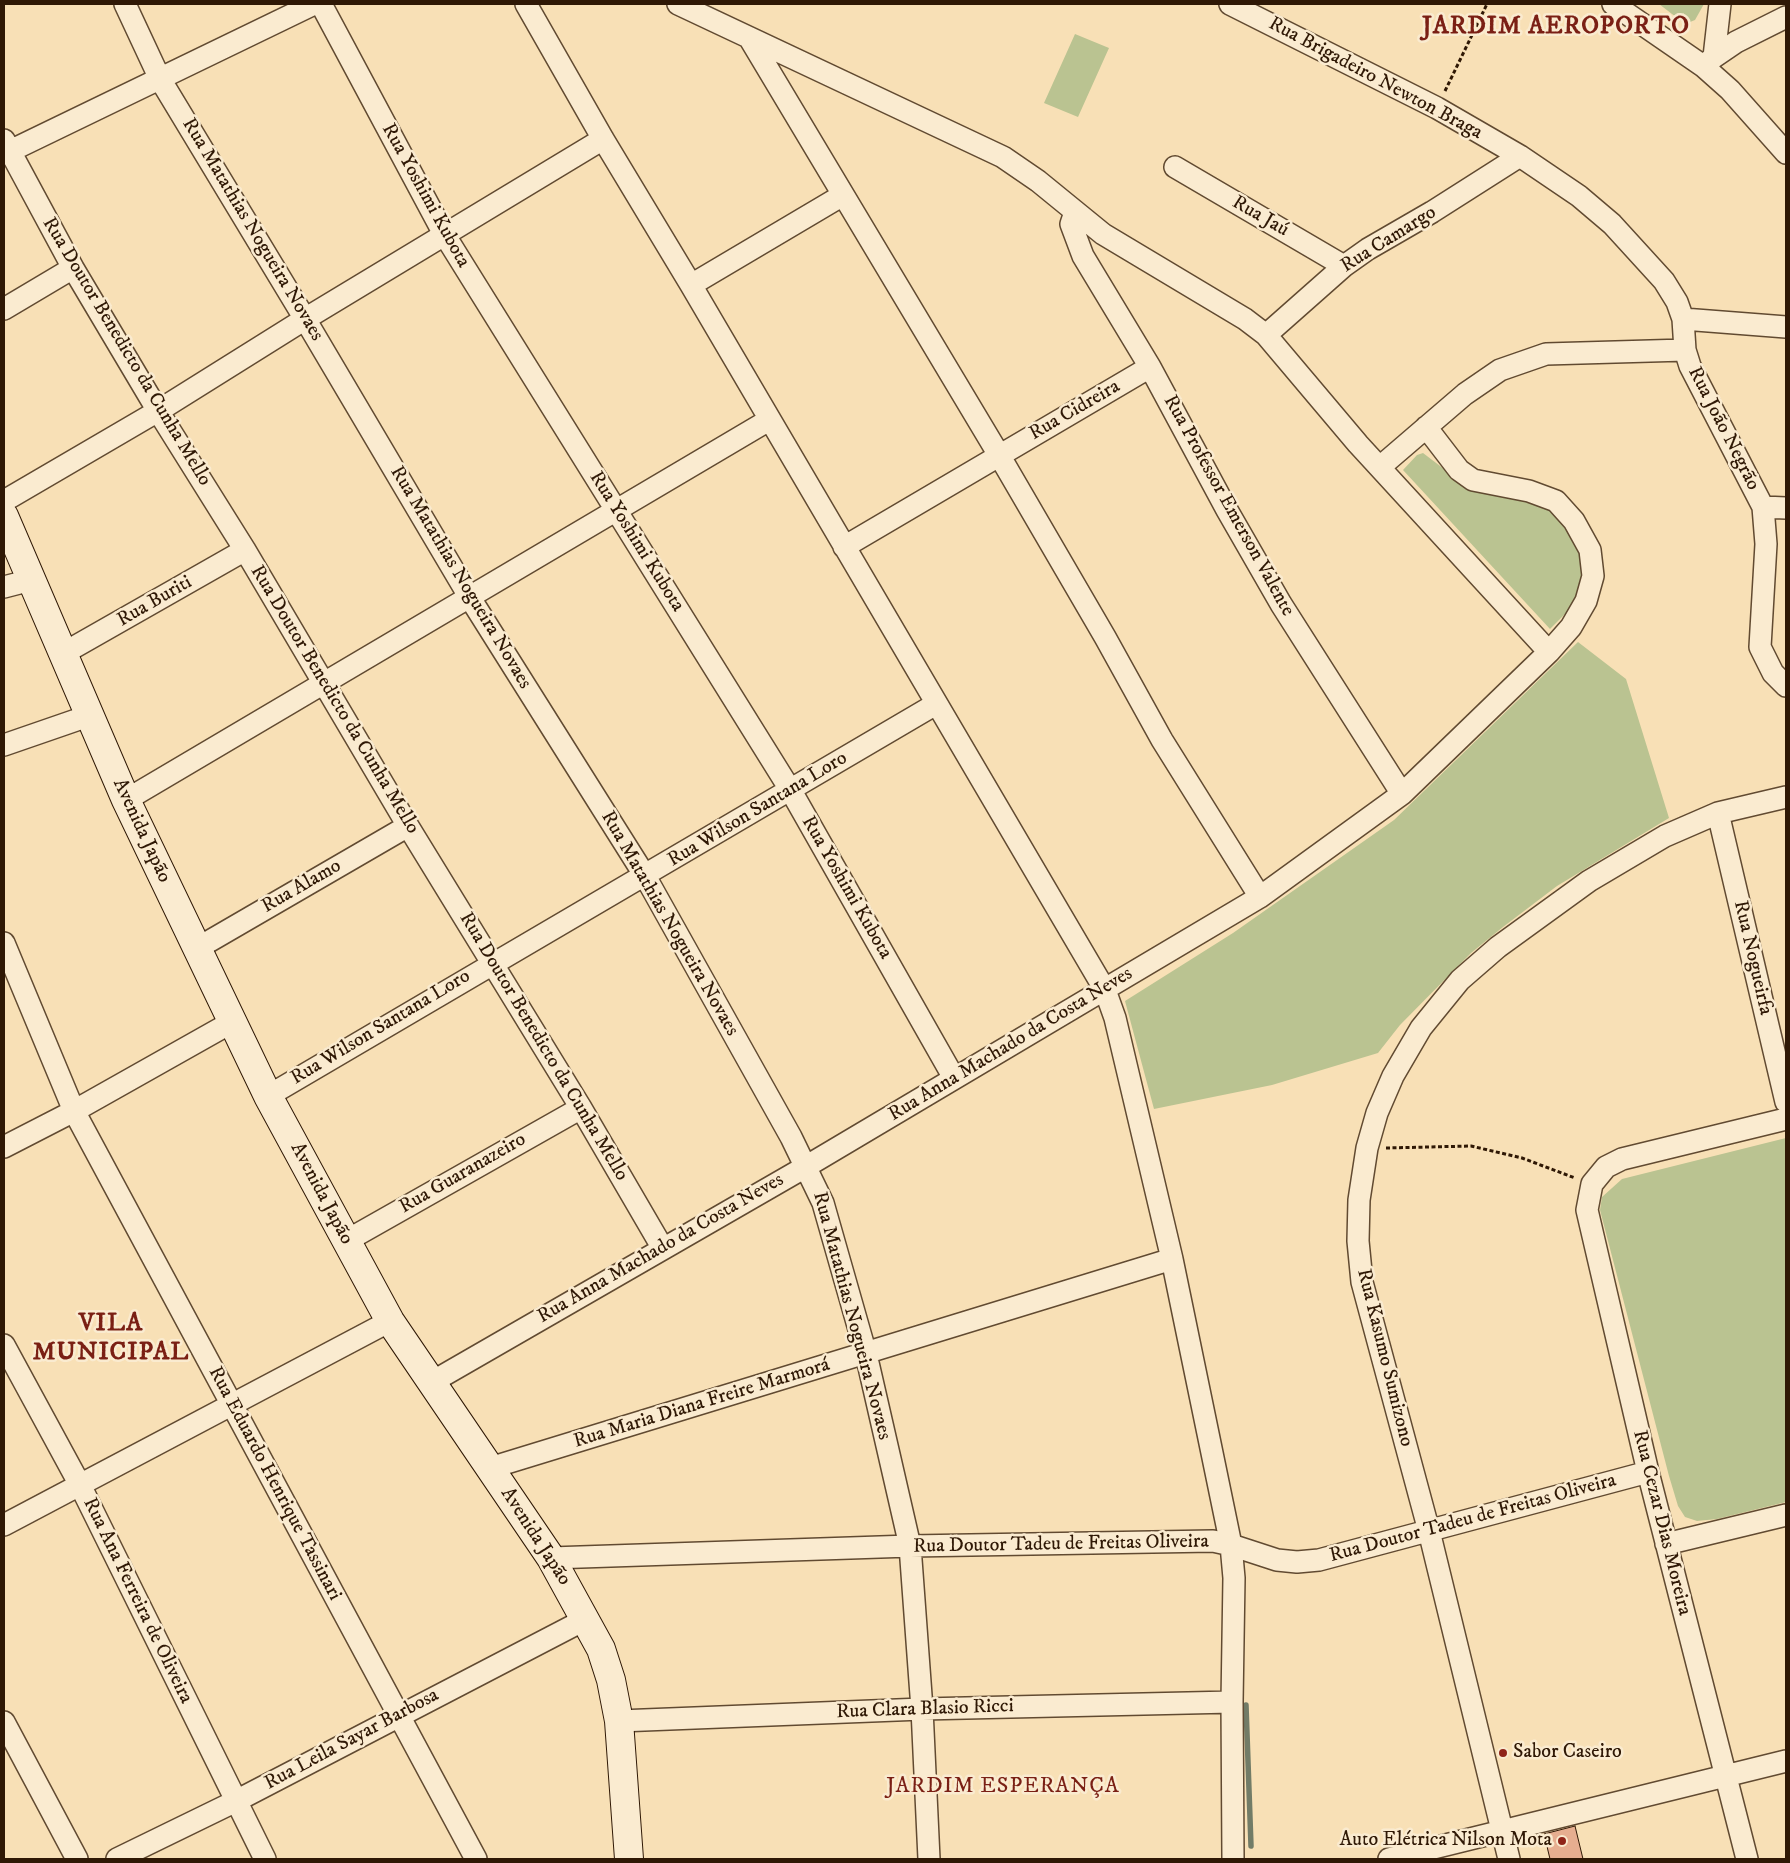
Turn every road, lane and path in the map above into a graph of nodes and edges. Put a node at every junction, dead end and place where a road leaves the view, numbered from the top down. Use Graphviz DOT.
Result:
graph roads {
  1 [pos="125,4"];
  2 [pos="321,4"];
  3 [pos="526,4"];
  4 [pos="678,4"];
  5 [pos="1230,4"];
  6 [pos="1488,4"];
  7 [pos="1613,4"];
  8 [pos="1720,4"];
  9 [pos="302,6"];
  10 [pos="1786,17"];
  11 [pos="750,39"];
  12 [pos="1708,61"];
  13 [pos="160,79"];
  14 [pos="1436,108"];
  15 [pos="603,139"];
  16 [pos="6,148"];
  17 [pos="1786,153"];
  18 [pos="1520,156"];
  19 [pos="1175,167"];
  20 [pos="843,195"];
  21 [pos="1075,212"];
  22 [pos="444,234"];
  23 [pos="1344,266"];
  24 [pos="73,268"];
  25 [pos="691,285"];
  26 [pos="4,309"];
  27 [pos="305,318"];
  28 [pos="1683,319"];
  29 [pos="1786,327"];
  30 [pos="1266,335"];
  31 [pos="1685,350"];
  32 [pos="1150,368"];
  33 [pos="158,411"];
  34 [pos="770,420"];
  35 [pos="1426,427"];
  36 [pos="999,455"];
  37 [pos="1380,468"];
  38 [pos="4,501"];
  39 [pos="1763,507"];
  40 [pos="1786,508"];
  41 [pos="617,510"];
  42 [pos="4,516"];
  43 [pos="844,547"];
  44 [pos="245,550"];
  45 [pos="31,580"];
  46 [pos="4,587"];
  47 [pos="470,598"];
  48 [pos="1549,652"];
  49 [pos="64,654"];
  50 [pos="325,683"];
  51 [pos="1786,686"];
  52 [pos="936,704"];
  53 [pos="88,716"];
  54 [pos="4,745"];
  55 [pos="791,791"];
  56 [pos="1402,794"];
  57 [pos="1786,798"];
  58 [pos="126,800"];
  59 [pos="1718,813"];
  60 [pos="408,826"];
  61 [pos="644,876"];
  62 [pos="1260,897"];
  63 [pos="4,943"];
  64 [pos="196,949"];
  65 [pos="492,963"];
  66 [pos="1105,990"];
  67 [pos="232,1022"];
  68 [pos="954,1078"];
  69 [pos="268,1096"];
  70 [pos="1786,1102"];
  71 [pos="581,1108"];
  72 [pos="74,1111"];
  73 [pos="1786,1119"];
  74 [pos="4,1147"];
  75 [pos="1367,1148"];
  76 [pos="807,1166"];
  77 [pos="1592,1184"];
  78 [pos="346,1241"];
  79 [pos="662,1247"];
  80 [pos="1172,1259"];
  81 [pos="390,1321"];
  82 [pos="4,1345"];
  83 [pos="866,1354"];
  84 [pos="432,1382"];
  85 [pos="233,1406"];
  86 [pos="490,1468"];
  87 [pos="1648,1472"];
  88 [pos="80,1485"];
  89 [pos="1786,1515"];
  90 [pos="4,1525"];
  91 [pos="1429,1530"];
  92 [pos="1231,1544"];
  93 [pos="1666,1544"];
  94 [pos="910,1546"];
  95 [pos="551,1558"];
  96 [pos="586,1619"];
  97 [pos="1232,1702"];
  98 [pos="922,1709"];
  99 [pos="397,1716"];
  100 [pos="619,1721"];
  101 [pos="4,1722"];
  102 [pos="1786,1760"];
  103 [pos="1725,1776"];
  104 [pos="236,1801"];
  105 [pos="1502,1831"];
  106 [pos="76,1859"];
  107 [pos="117,1859"];
  108 [pos="265,1859"];
  109 [pos="476,1859"];
  110 [pos="629,1859"];
  111 [pos="929,1859"];
  112 [pos="1234,1859"];
  113 [pos="1389,1859"];
  114 [pos="1509,1859"];
  115 [pos="1747,1859"];
  1 -- 13 [label="street, Rua Matathias Nogueira Novaes"];
  2 -- 22 [label="street, Rua Yoshimi Kubota"];
  3 -- 15 [label="street"];
  4 -- 11 [label="street"];
  5 -- 14 [label="street, Rua Brigadeiro Newton Braga"];
  6 -- 14 [label="path"];
  7 -- 12 [label="street"];
  8 -- 12 [label="street"];
  9 -- 13 [label="street"];
  10 -- 12 [label="street"];
  11 -- 20 [label="street"];
  11 -- 21 [label="street"];
  12 -- 17 [label="street"];
  13 -- 16 [label="street"];
  13 -- 27 [label="street, Rua Matathias Nogueira Novaes"];
  14 -- 18 [label="street, Rua Brigadeiro Newton Braga"];
  15 -- 22 [label="street"];
  15 -- 25 [label="street"];
  16 -- 24 [label="street, Rua Doutor Benedicto da Cunha Mello"];
  18 -- 23 [label="street, Rua Camargo"];
  18 -- 28 [label="street, Rua João Negrão"];
  19 -- 23 [label="street, Rua Jaú"];
  20 -- 25 [label="street"];
  20 -- 36 [label="street"];
  21 -- 30 [label="street"];
  21 -- 32 [label="street, Rua Professor Emerson Valente"];
  22 -- 27 [label="street"];
  22 -- 41 [label="street, Rua Yoshimi Kubota"];
  23 -- 30 [label="street, Rua Camargo"];
  24 -- 26 [label="street"];
  24 -- 33 [label="street, Rua Doutor Benedicto da Cunha Mello"];
  25 -- 34 [label="street"];
  27 -- 33 [label="street"];
  27 -- 47 [label="street, Rua Matathias Nogueira Novaes"];
  28 -- 29 [label="street"];
  28 -- 31 [label="street, Rua João Negrão"];
  30 -- 37 [label="street"];
  31 -- 35 [label="street, Rua João Negrão"];
  31 -- 39 [label="street, Rua João Negrão"];
  32 -- 36 [label="street, Rua Cidreira"];
  32 -- 56 [label="street, Rua Professor Emerson Valente"];
  33 -- 38 [label="street"];
  33 -- 44 [label="street, Rua Doutor Benedicto da Cunha Mello"];
  34 -- 41 [label="street"];
  34 -- 43 [label="street"];
  35 -- 37 [label="street, Rua João Negrão"];
  35 -- 48 [label="street, Rua Anna Machado da Costa Neves"];
  36 -- 43 [label="street, Rua Cidreira"];
  36 -- 62 [label="street"];
  37 -- 48 [label="street"];
  39 -- 40 [label="street"];
  39 -- 51 [label="street"];
  41 -- 47 [label="street"];
  41 -- 55 [label="street, Rua Yoshimi Kubota"];
  42 -- 45 [label="main road, Avenida Japão"];
  43 -- 52 [label="street"];
  44 -- 49 [label="street, Rua Buriti"];
  44 -- 50 [label="street, Rua Doutor Benedicto da Cunha Mello"];
  45 -- 46 [label="street"];
  45 -- 49 [label="main road, Avenida Japão"];
  47 -- 50 [label="street"];
  47 -- 61 [label="street, Rua Matathias Nogueira Novaes"];
  48 -- 56 [label="street, Rua Anna Machado da Costa Neves"];
  49 -- 53 [label="main road, Avenida Japão"];
  50 -- 58 [label="street"];
  50 -- 60 [label="street, Rua Doutor Benedicto da Cunha Mello"];
  52 -- 55 [label="street, Rua Wilson Santana Loro"];
  52 -- 66 [label="street"];
  53 -- 54 [label="street"];
  53 -- 58 [label="main road, Avenida Japão"];
  55 -- 61 [label="street, Rua Wilson Santana Loro"];
  55 -- 68 [label="street, Rua Yoshimi Kubota"];
  56 -- 62 [label="street, Rua Anna Machado da Costa Neves"];
  57 -- 59 [label="street, Rua Kasumo Sumizono"];
  58 -- 64 [label="main road, Avenida Japão"];
  59 -- 70 [label="street, Rua Nogueirfa"];
  59 -- 75 [label="street, Rua Kasumo Sumizono"];
  60 -- 64 [label="street, Rua Alamo"];
  60 -- 65 [label="street, Rua Doutor Benedicto da Cunha Mello"];
  61 -- 65 [label="street, Rua Wilson Santana Loro"];
  61 -- 76 [label="street, Rua Matathias Nogueira Novaes"];
  62 -- 66 [label="street, Rua Anna Machado da Costa Neves"];
  63 -- 72 [label="street, Rua Eduardo Henrique Tassinari"];
  64 -- 67 [label="main road, Avenida Japão"];
  65 -- 69 [label="street, Rua Wilson Santana Loro"];
  65 -- 71 [label="street, Rua Doutor Benedicto da Cunha Mello"];
  66 -- 68 [label="street, Rua Anna Machado da Costa Neves"];
  66 -- 80 [label="street"];
  67 -- 69 [label="main road, Avenida Japão"];
  67 -- 72 [label="street"];
  68 -- 76 [label="street, Rua Anna Machado da Costa Neves"];
  69 -- 78 [label="main road, Avenida Japão"];
  71 -- 78 [label="street, Rua Guaranazeiro"];
  71 -- 79 [label="street, Rua Doutor Benedicto da Cunha Mello"];
  72 -- 74 [label="street"];
  72 -- 85 [label="street, Rua Eduardo Henrique Tassinari"];
  73 -- 77 [label="street"];
  75 -- 77 [label="path"];
  75 -- 91 [label="street, Rua Kasumo Sumizono"];
  76 -- 79 [label="street, Rua Anna Machado da Costa Neves"];
  76 -- 83 [label="street, Rua Matathias Nogueira Novaes"];
  77 -- 87 [label="street, Rua Cezar Dias Moreira"];
  78 -- 81 [label="main road, Avenida Japão"];
  79 -- 84 [label="street, Rua Anna Machado da Costa Neves"];
  80 -- 83 [label="street, Rua Maria Diana Freire Marmorá"];
  80 -- 92 [label="street"];
  81 -- 84 [label="main road, Avenida Japão"];
  81 -- 85 [label="street"];
  82 -- 88 [label="street, Rua Ana Ferreira de Oliveira"];
  83 -- 86 [label="street, Rua Maria Diana Freire Marmorá"];
  83 -- 94 [label="street, Rua Matathias Nogueira Novaes"];
  84 -- 86 [label="main road, Avenida Japão"];
  85 -- 88 [label="street"];
  85 -- 99 [label="street, Rua Eduardo Henrique Tassinari"];
  86 -- 95 [label="main road, Avenida Japão"];
  87 -- 91 [label="street, Rua Doutor Tadeu de Freitas Oliveira"];
  87 -- 93 [label="street, Rua Cezar Dias Moreira"];
  88 -- 90 [label="street"];
  88 -- 104 [label="street, Rua Ana Ferreira de Oliveira"];
  89 -- 93 [label="street"];
  91 -- 92 [label="street, Rua Doutor Tadeu de Freitas Oliveira"];
  91 -- 105 [label="street, Rua Kasumo Sumizono"];
  92 -- 94 [label="street, Rua Doutor Tadeu de Freitas Oliveira"];
  92 -- 97 [label="street"];
  93 -- 103 [label="street, Rua Cezar Dias Moreira"];
  94 -- 95 [label="street, Rua Doutor Tadeu de Freitas Oliveira"];
  94 -- 98 [label="street, Rua Matathias Nogueira Novaes"];
  95 -- 96 [label="main road, Avenida Japão"];
  96 -- 99 [label="street, Rua Leila Sayar Barbosa"];
  96 -- 100 [label="main road, Avenida Japão"];
  97 -- 98 [label="street, Rua Clara Blasio Ricci"];
  97 -- 112 [label="street"];
  98 -- 100 [label="street, Rua Clara Blasio Ricci"];
  98 -- 111 [label="street, Rua Matathias Nogueira Novaes"];
  99 -- 104 [label="street, Rua Leila Sayar Barbosa"];
  99 -- 109 [label="street, Rua Eduardo Henrique Tassinari"];
  100 -- 110 [label="main road, Avenida Japão"];
  101 -- 106 [label="street"];
  102 -- 103 [label="street"];
  103 -- 105 [label="street"];
  103 -- 115 [label="street, Rua Cezar Dias Moreira"];
  104 -- 107 [label="street, Rua Leila Sayar Barbosa"];
  104 -- 108 [label="street, Rua Ana Ferreira de Oliveira"];
  105 -- 113 [label="street"];
  105 -- 114 [label="street, Rua Kasumo Sumizono"];
}
